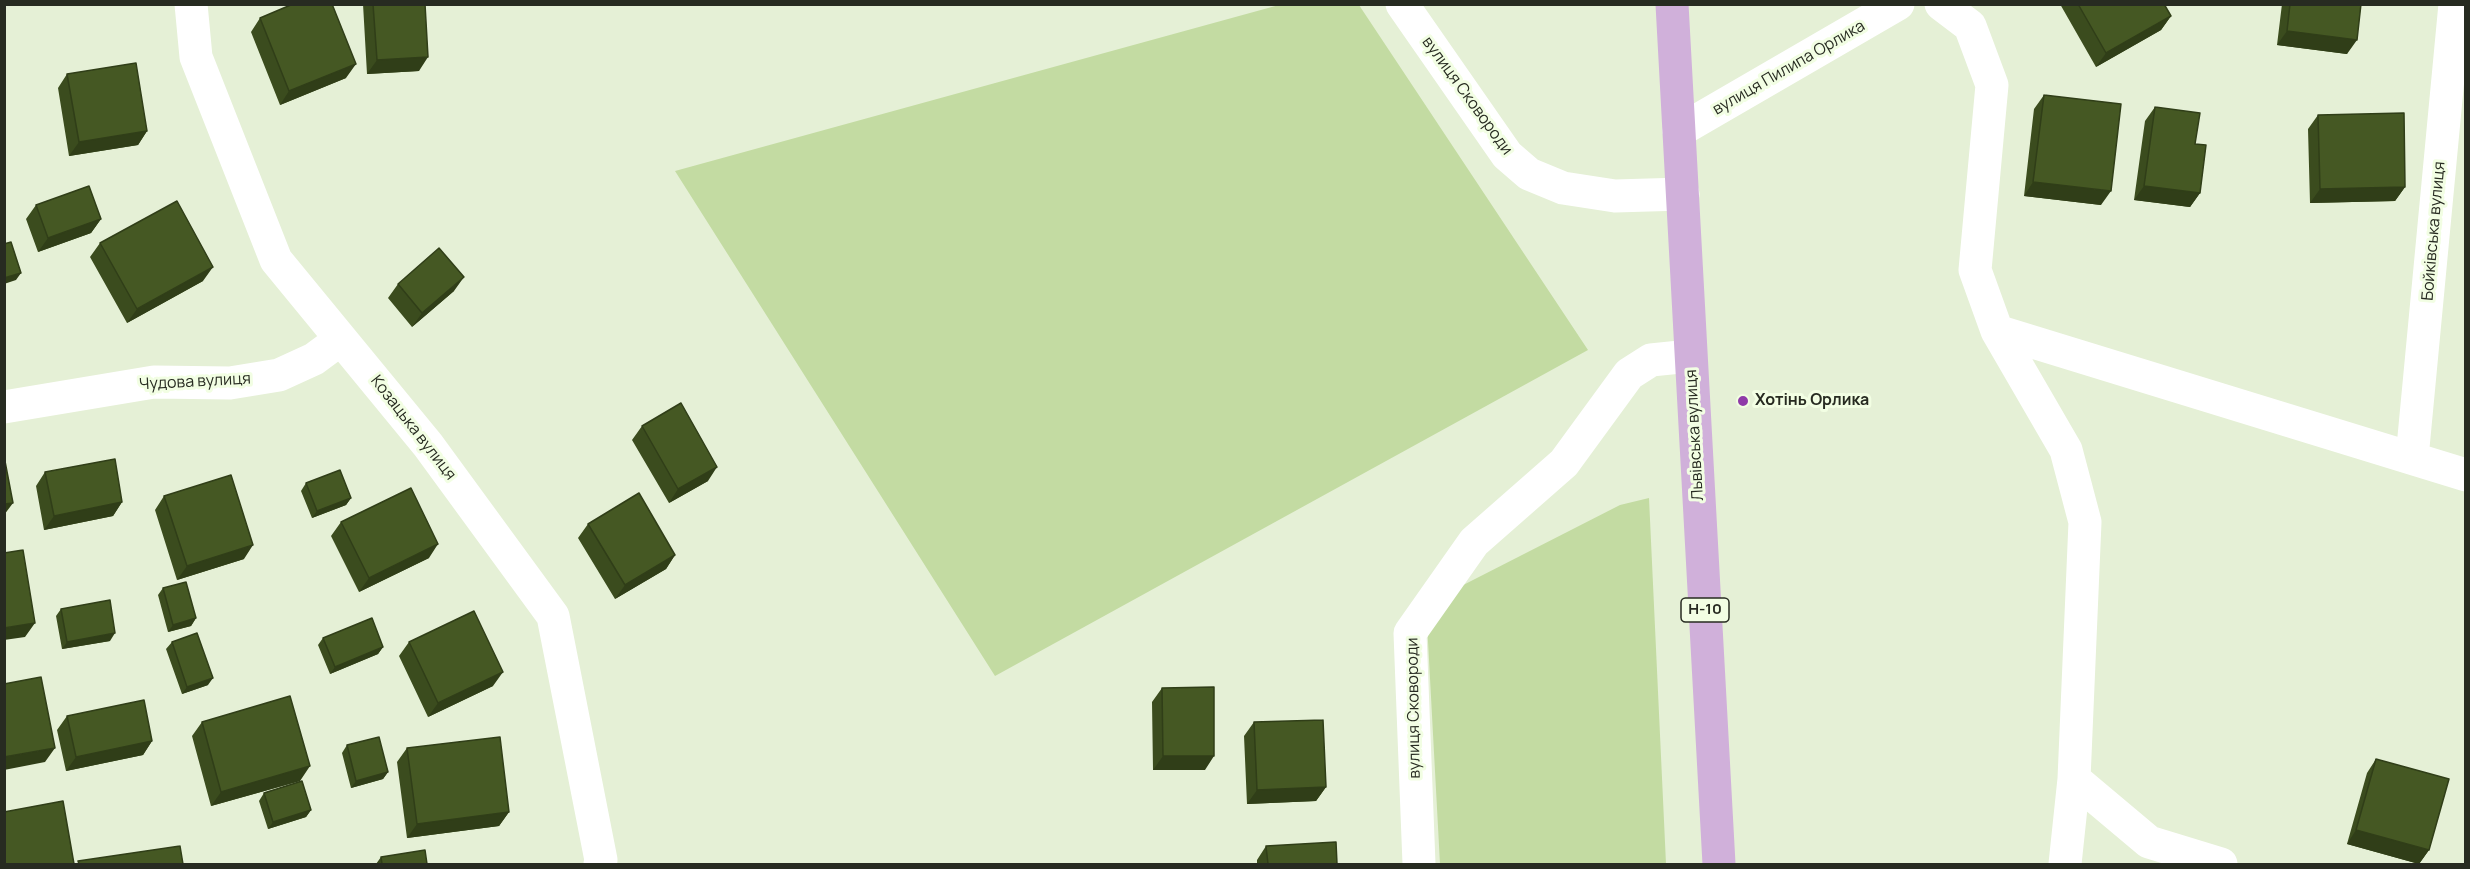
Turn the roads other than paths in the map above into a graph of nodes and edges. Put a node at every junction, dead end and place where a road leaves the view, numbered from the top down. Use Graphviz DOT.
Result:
graph roads {
  1 [pos="191,4"];
  2 [pos="1402,4"];
  3 [pos="1672,4"];
  4 [pos="1898,4"];
  5 [pos="1941,4"];
  6 [pos="2455,4"];
  7 [pos="1679,131"];
  8 [pos="1683,194"];
  9 [pos="1997,331"];
  10 [pos="341,339"];
  11 [pos="1690,356"];
  12 [pos="4,407"];
  13 [pos="2412,458"];
  14 [pos="2466,475"];
  15 [pos="2074,779"];
  16 [pos="600,864"];
  17 [pos="1419,864"];
  18 [pos="1719,864"];
  19 [pos="2065,864"];
  20 [pos="2221,864"];
  1 -- 10 [label="street, Козацька вулиця"];
  2 -- 8 [label="street, вулиця Сковороди"];
  3 -- 7 [label="main road, Львівська вулиця / Н-10"];
  4 -- 7 [label="street, вулиця Пилипа Орлика"];
  5 -- 9 [label="street"];
  6 -- 13 [label="street, Бойківська вулиця"];
  7 -- 8 [label="main road, Львівська вулиця / Н-10"];
  8 -- 11 [label="main road, Львівська вулиця / Н-10"];
  9 -- 13 [label="street"];
  9 -- 15 [label="street"];
  10 -- 12 [label="street, Чудова вулиця"];
  10 -- 16 [label="street, Козацька вулиця"];
  11 -- 17 [label="street, вулиця Сковороди"];
  11 -- 18 [label="main road, Львівська вулиця / Н-10"];
  13 -- 14 [label="street"];
  15 -- 19 [label="street"];
  15 -- 20 [label="street"];
}
